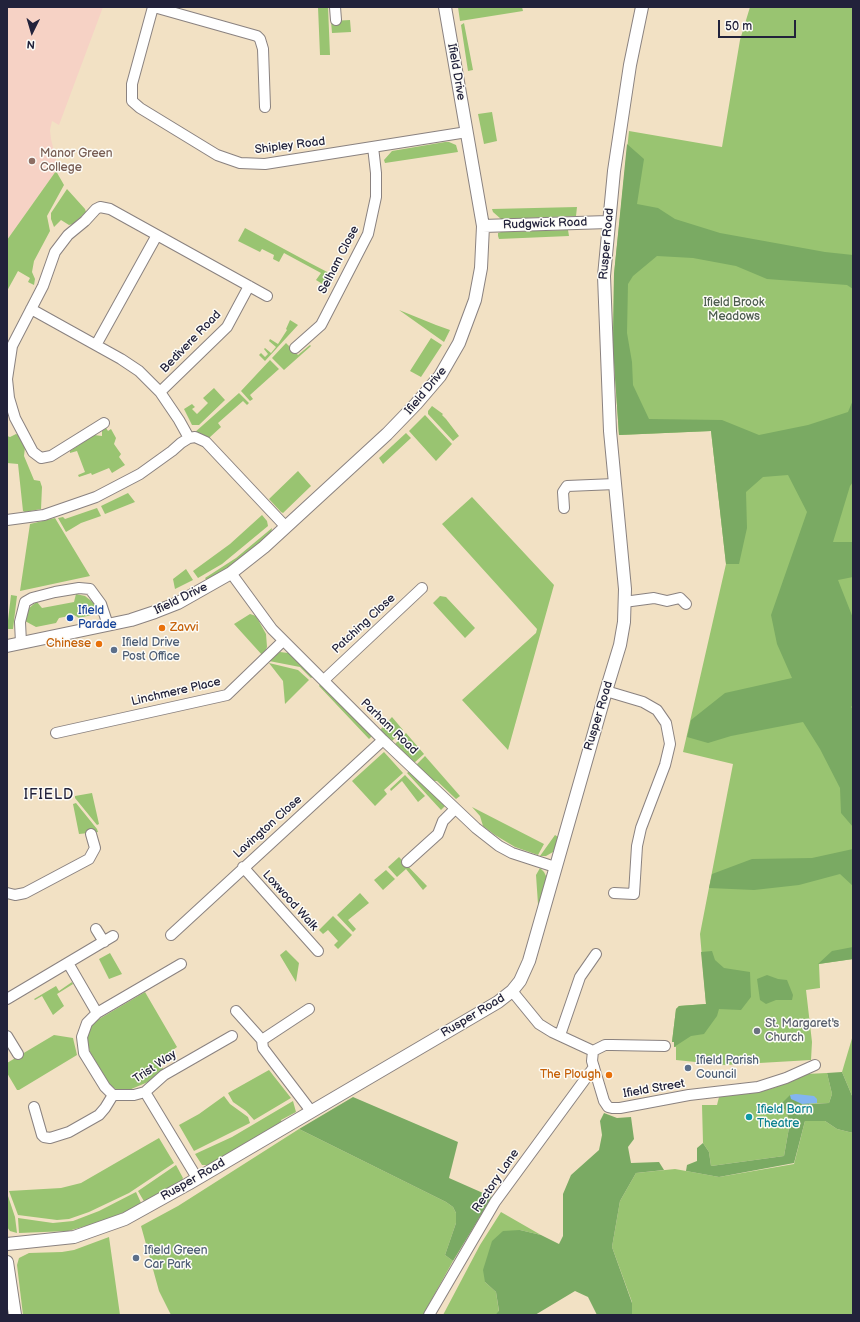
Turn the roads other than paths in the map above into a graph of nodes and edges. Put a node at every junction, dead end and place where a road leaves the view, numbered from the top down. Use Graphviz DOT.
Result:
graph roads {
  1 [pos="153,7"];
  2 [pos="335,7"];
  3 [pos="445,7"];
  4 [pos="642,7"];
  5 [pos="336,20"];
  6 [pos="265,106"];
  7 [pos="467,132"];
  8 [pos="373,147"];
  9 [pos="608,222"];
  10 [pos="483,226"];
  11 [pos="157,235"];
  12 [pos="249,286"];
  13 [pos="267,296"];
  14 [pos="31,309"];
  15 [pos="96,345"];
  16 [pos="295,348"];
  17 [pos="160,392"];
  18 [pos="104,423"];
  19 [pos="189,438"];
  20 [pos="615,484"];
  21 [pos="564,508"];
  22 [pos="7,520"];
  23 [pos="286,527"];
  24 [pos="231,573"];
  25 [pos="422,588"];
  26 [pos="624,602"];
  27 [pos="686,604"];
  28 [pos="108,625"];
  29 [pos="283,641"];
  30 [pos="21,643"];
  31 [pos="7,646"];
  32 [pos="324,680"];
  33 [pos="606,691"];
  34 [pos="56,733"];
  35 [pos="383,740"];
  36 [pos="455,809"];
  37 [pos="92,834"];
  38 [pos="407,862"];
  39 [pos="243,867"];
  40 [pos="555,867"];
  41 [pos="7,893"];
  42 [pos="614,893"];
  43 [pos="96,929"];
  44 [pos="172,935"];
  45 [pos="318,951"];
  46 [pos="596,954"];
  47 [pos="68,963"];
  48 [pos="181,964"];
  49 [pos="512,991"];
  50 [pos="7,999"];
  51 [pos="309,1009"];
  52 [pos="236,1011"];
  53 [pos="97,1013"];
  54 [pos="7,1036"];
  55 [pos="232,1036"];
  56 [pos="560,1036"];
  57 [pos="262,1040"];
  58 [pos="665,1046"];
  59 [pos="593,1051"];
  60 [pos="18,1054"];
  61 [pos="815,1065"];
  62 [pos="594,1067"];
  63 [pos="145,1092"];
  64 [pos="113,1095"];
  65 [pos="34,1108"];
  66 [pos="312,1111"];
  67 [pos="197,1178"];
  68 [pos="7,1244"];
  69 [pos="7,1262"];
  70 [pos="15,1315"];
  71 [pos="429,1315"];
  1 -- 6 [label="street"];
  1 -- 8 [label="street, Shipley Road"];
  2 -- 5 [label="street"];
  3 -- 7 [label="street, Ifield Drive"];
  4 -- 9 [label="street, Rusper Road"];
  7 -- 8 [label="street, Shipley Road"];
  7 -- 10 [label="street, Ifield Drive"];
  8 -- 16 [label="street, Selham Close"];
  9 -- 10 [label="street, Rudgwick Road"];
  9 -- 20 [label="street, Rusper Road"];
  10 -- 23 [label="street, Ifield Drive"];
  11 -- 12 [label="street"];
  11 -- 14 [label="street"];
  11 -- 15 [label="street"];
  12 -- 13 [label="street"];
  12 -- 17 [label="street, Bedivere Road"];
  14 -- 15 [label="street, Bedivere Road"];
  14 -- 18 [label="street"];
  15 -- 17 [label="street, Bedivere Road"];
  17 -- 19 [label="street, Bedivere Road"];
  19 -- 22 [label="street"];
  19 -- 23 [label="street"];
  20 -- 21 [label="street"];
  20 -- 26 [label="street, Rusper Road"];
  23 -- 24 [label="street, Ifield Drive"];
  24 -- 28 [label="street, Ifield Drive"];
  24 -- 29 [label="street, Parham Road"];
  25 -- 32 [label="street, Patching Close"];
  26 -- 27 [label="street"];
  26 -- 33 [label="street, Rusper Road"];
  28 -- 30 [label="street, Ifield Drive"];
  28 -- 30 [label="street"];
  29 -- 32 [label="street, Parham Road"];
  29 -- 34 [label="street, Linchmere Place"];
  30 -- 31 [label="street, Ifield Drive"];
  32 -- 35 [label="street, Parham Road"];
  33 -- 40 [label="street, Rusper Road"];
  33 -- 42 [label="street"];
  35 -- 36 [label="street, Parham Road"];
  35 -- 39 [label="street, Lavington Close"];
  36 -- 38 [label="street"];
  36 -- 40 [label="street, Parham Road"];
  37 -- 41 [label="street"];
  39 -- 44 [label="street, Lavington Close"];
  39 -- 45 [label="street, Loxwood Walk"];
  40 -- 49 [label="street, Rusper Road"];
  43 -- 47 [label="street"];
  46 -- 56 [label="street"];
  47 -- 50 [label="street"];
  47 -- 53 [label="street"];
  48 -- 53 [label="street"];
  49 -- 56 [label="street"];
  49 -- 66 [label="street, Rusper Road"];
  51 -- 57 [label="street"];
  52 -- 57 [label="street"];
  53 -- 64 [label="street"];
  54 -- 60 [label="street"];
  55 -- 63 [label="street, Trist Way"];
  56 -- 59 [label="street"];
  57 -- 66 [label="street"];
  58 -- 59 [label="street"];
  59 -- 62 [label="street, Ifield Street"];
  61 -- 62 [label="street, Ifield Street"];
  62 -- 71 [label="street, Rectory Lane"];
  63 -- 64 [label="street, Trist Way"];
  63 -- 67 [label="street"];
  64 -- 65 [label="street"];
  66 -- 67 [label="street, Rusper Road"];
  67 -- 68 [label="street, Rusper Road"];
  69 -- 70 [label="street"];
}
